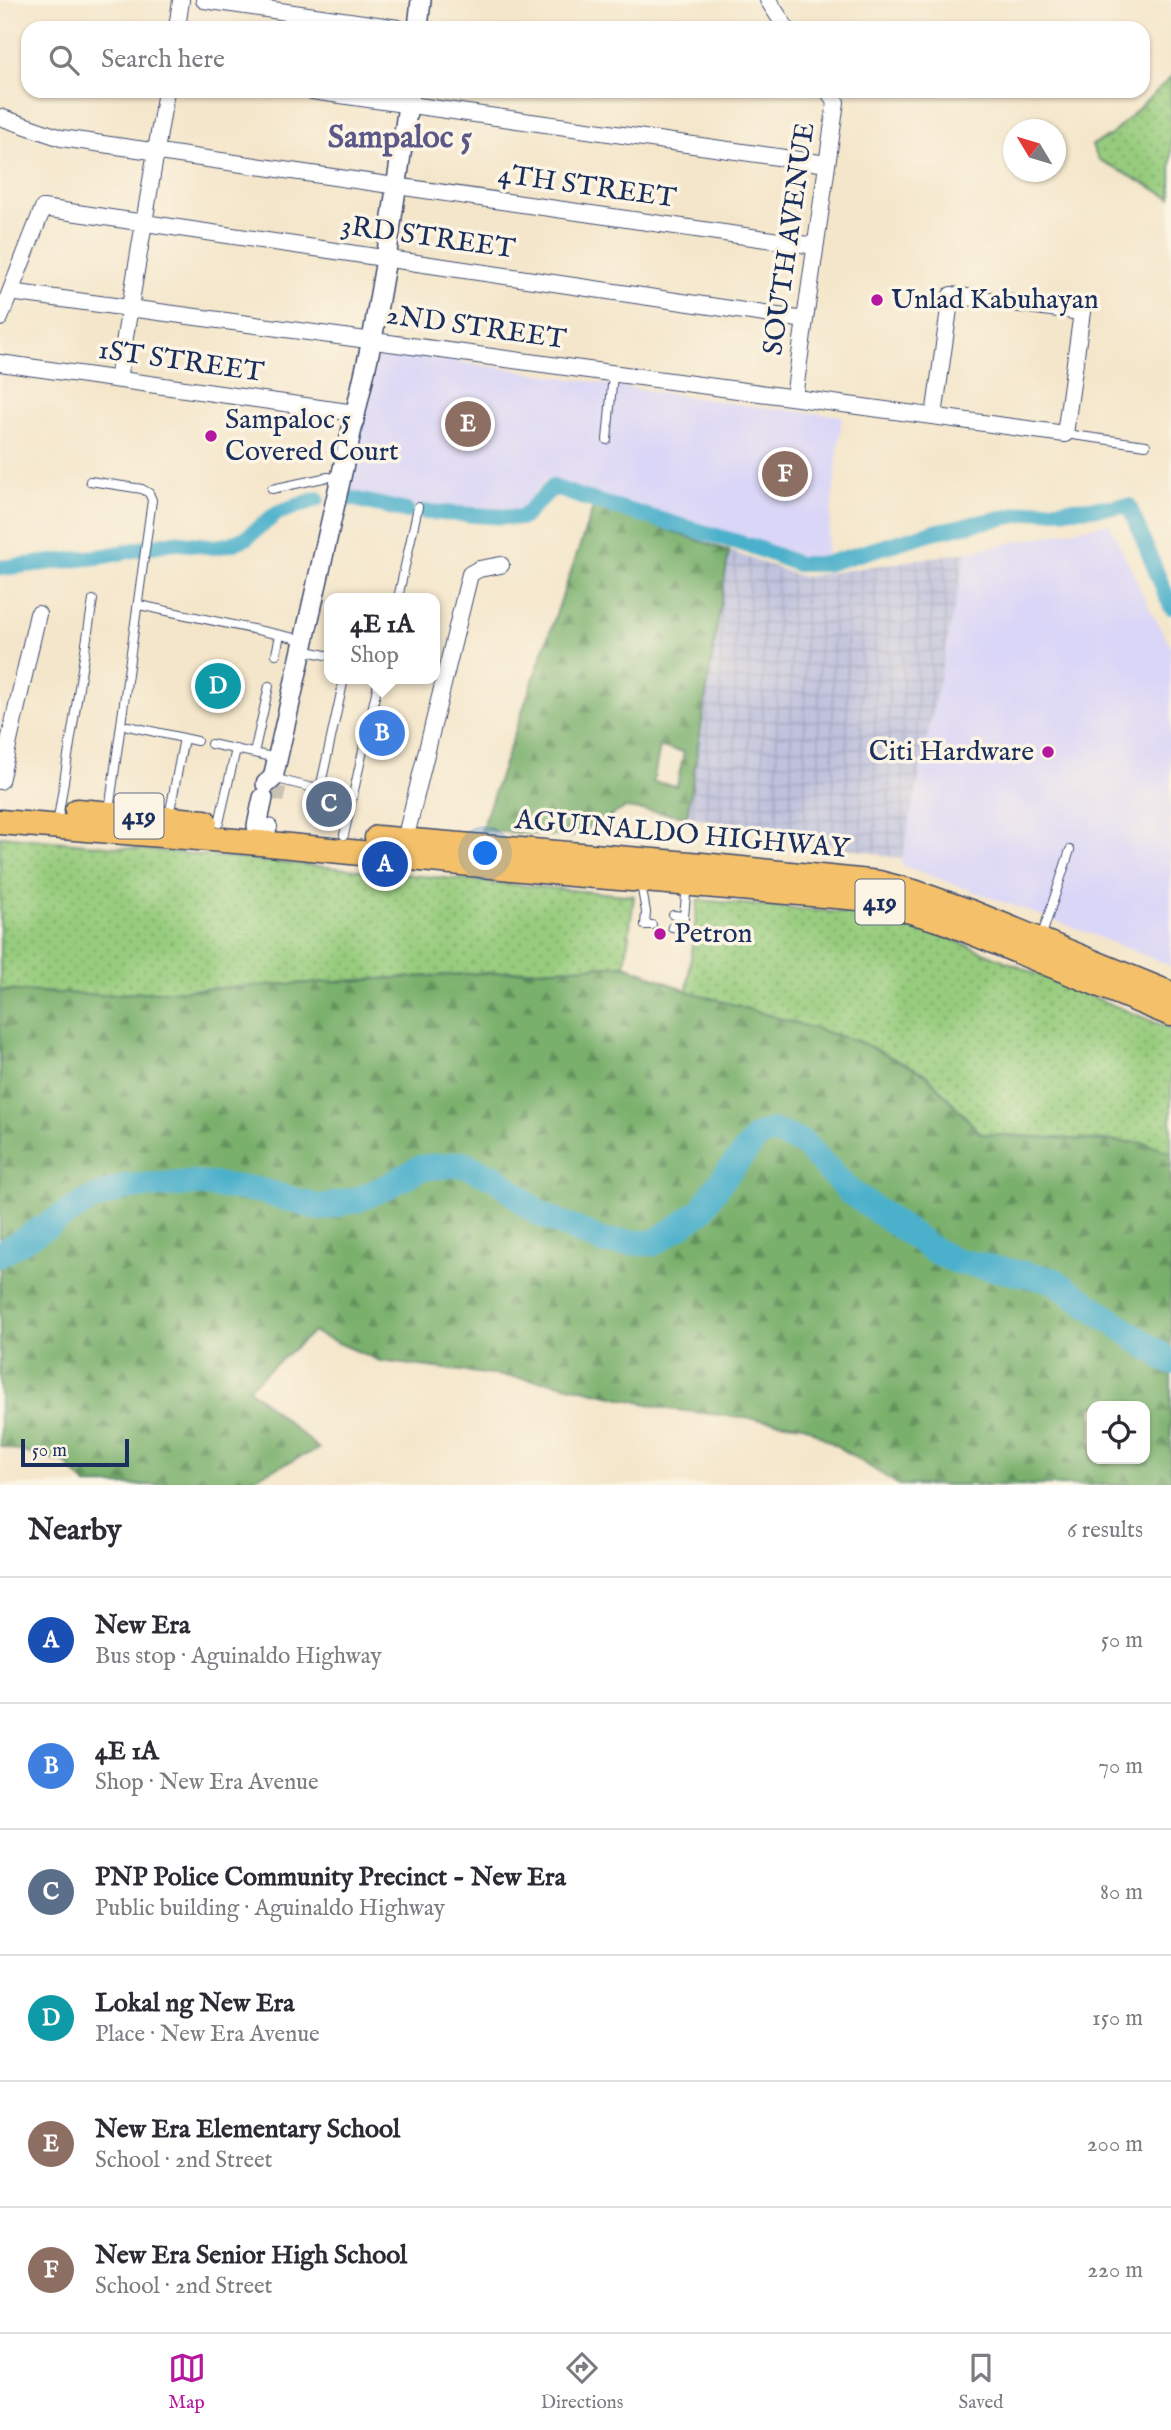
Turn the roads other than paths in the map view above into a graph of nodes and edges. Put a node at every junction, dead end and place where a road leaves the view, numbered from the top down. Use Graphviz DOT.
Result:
graph roads {
  1 [pos="181,0"];
  2 [pos="204,0"];
  3 [pos="421,0"];
  4 [pos="768,0"];
  5 [pos="178,21"];
  6 [pos="350,21"];
  7 [pos="419,21"];
  8 [pos="782,21"];
  9 [pos="165,98"];
  10 [pos="409,98"];
  11 [pos="833,98"];
  12 [pos="0,117"];
  13 [pos="156,151"];
  14 [pos="827,164"];
  15 [pos="397,186"];
  16 [pos="144,223"];
  17 [pos="815,246"];
  18 [pos="386,259"];
  19 [pos="10,292"];
  20 [pos="130,308"];
  21 [pos="0,318"];
  22 [pos="805,320"];
  23 [pos="372,340"];
  24 [pos="0,363"];
  25 [pos="613,373"];
  26 [pos="118,379"];
  27 [pos="793,397"];
  28 [pos="355,413"];
  29 [pos="934,416"];
  30 [pos="1065,434"];
  31 [pos="607,440"];
  32 [pos="1146,445"];
  33 [pos="341,479"];
  34 [pos="90,481"];
  35 [pos="272,489"];
  36 [pos="418,507"];
  37 [pos="501,565"];
  38 [pos="399,593"];
  39 [pos="93,600"];
  40 [pos="139,606"];
  41 [pos="38,614"];
  42 [pos="281,635"];
  43 [pos="303,645"];
  44 [pos="276,654"];
  45 [pos="324,654"];
  46 [pos="343,684"];
  47 [pos="378,684"];
  48 [pos="270,686"];
  49 [pos="128,726"];
  50 [pos="184,738"];
  51 [pos="197,741"];
  52 [pos="211,744"];
  53 [pos="236,750"];
  54 [pos="254,754"];
  55 [pos="0,781"];
  56 [pos="272,784"];
  57 [pos="0,805"];
  58 [pos="58,818"];
  59 [pos="169,819"];
  60 [pos="0,822"];
  61 [pos="107,823"];
  62 [pos="219,823"];
  63 [pos="262,832"];
  64 [pos="344,835"];
  65 [pos="405,840"];
  66 [pos="1070,849"];
  67 [pos="449,853"];
  68 [pos="640,870"];
  69 [pos="697,874"];
  70 [pos="673,915"];
  71 [pos="684,916"];
  72 [pos="652,925"];
  73 [pos="672,927"];
  74 [pos="1053,952"];
  75 [pos="1171,994"];
  76 [pos="1171,1013"];
  1 -- 5 [label="street"];
  2 -- 6 [label="street"];
  3 -- 7 [label="street"];
  4 -- 8 [label="street"];
  9 -- 13 [label="street"];
  10 -- 14 [label="street"];
  10 -- 15 [label="street"];
  11 -- 14 [label="street, SOUTH AVENUE"];
  12 -- 13 [label="street, 4TH STREET"];
  13 -- 15 [label="street, 4TH STREET"];
  13 -- 16 [label="street"];
  14 -- 17 [label="street, SOUTH AVENUE"];
  15 -- 17 [label="street, 4TH STREET"];
  15 -- 18 [label="street"];
  16 -- 18 [label="street, 3RD STREET"];
  16 -- 19 [label="street, 3RD STREET"];
  16 -- 20 [label="street"];
  17 -- 22 [label="street, SOUTH AVENUE"];
  18 -- 22 [label="street, 3RD STREET"];
  18 -- 23 [label="street"];
  19 -- 20 [label="street, 2ND STREET"];
  19 -- 21 [label="street"];
  20 -- 23 [label="street, 2ND STREET"];
  20 -- 26 [label="street"];
  22 -- 27 [label="street, SOUTH AVENUE"];
  23 -- 25 [label="street, 2ND STREET"];
  23 -- 28 [label="street"];
  24 -- 26 [label="street, 1ST STREET"];
  25 -- 27 [label="street, 2ND STREET"];
  25 -- 31 [label="lane"];
  26 -- 28 [label="street, 1ST STREET"];
  27 -- 29 [label="street, 2ND STREET"];
  28 -- 33 [label="street"];
  29 -- 30 [label="street, 2ND STREET"];
  29 -- 30 [label="street"];
  30 -- 32 [label="lane, 2ND STREET"];
  33 -- 35 [label="lane"];
  33 -- 43 [label="street"];
  34 -- 40 [label="lane"];
  36 -- 38 [label="lane"];
  37 -- 65 [label="street"];
  39 -- 58 [label="lane"];
  40 -- 42 [label="lane"];
  40 -- 61 [label="lane"];
  41 -- 55 [label="street"];
  42 -- 43 [label="lane"];
  42 -- 44 [label="lane"];
  43 -- 45 [label="lane"];
  43 -- 56 [label="street"];
  46 -- 56 [label="lane"];
  47 -- 64 [label="lane"];
  48 -- 54 [label="lane"];
  49 -- 50 [label="lane"];
  50 -- 51 [label="lane"];
  50 -- 59 [label="lane"];
  52 -- 53 [label="lane"];
  53 -- 54 [label="lane"];
  53 -- 62 [label="lane"];
  54 -- 56 [label="lane"];
  56 -- 63 [label="street"];
  57 -- 58 [label="main road, AGUINALDO HIGHWAY / 419"];
  58 -- 60 [label="main road, AGUINALDO HIGHWAY / 419"];
  58 -- 61 [label="main road, AGUINALDO HIGHWAY / 419"];
  59 -- 61 [label="main road, AGUINALDO HIGHWAY / 419"];
  59 -- 62 [label="main road, AGUINALDO HIGHWAY / 419"];
  61 -- 63 [label="main road, AGUINALDO HIGHWAY / 419"];
  62 -- 63 [label="main road, AGUINALDO HIGHWAY / 419"];
  63 -- 64 [label="main road, AGUINALDO HIGHWAY / 419"];
  63 -- 67 [label="main road, AGUINALDO HIGHWAY / 419"];
  64 -- 65 [label="main road, AGUINALDO HIGHWAY / 419"];
  65 -- 67 [label="main road, AGUINALDO HIGHWAY / 419"];
  66 -- 74 [label="lane"];
  67 -- 68 [label="main road, AGUINALDO HIGHWAY / 419"];
  68 -- 69 [label="main road, AGUINALDO HIGHWAY / 419"];
  68 -- 72 [label="lane"];
  69 -- 71 [label="lane"];
  69 -- 74 [label="main road, AGUINALDO HIGHWAY / 419"];
  70 -- 71 [label="lane"];
  71 -- 73 [label="lane"];
  74 -- 75 [label="main road, AGUINALDO HIGHWAY / 419"];
  74 -- 76 [label="main road, AGUINALDO HIGHWAY / 419"];
}
